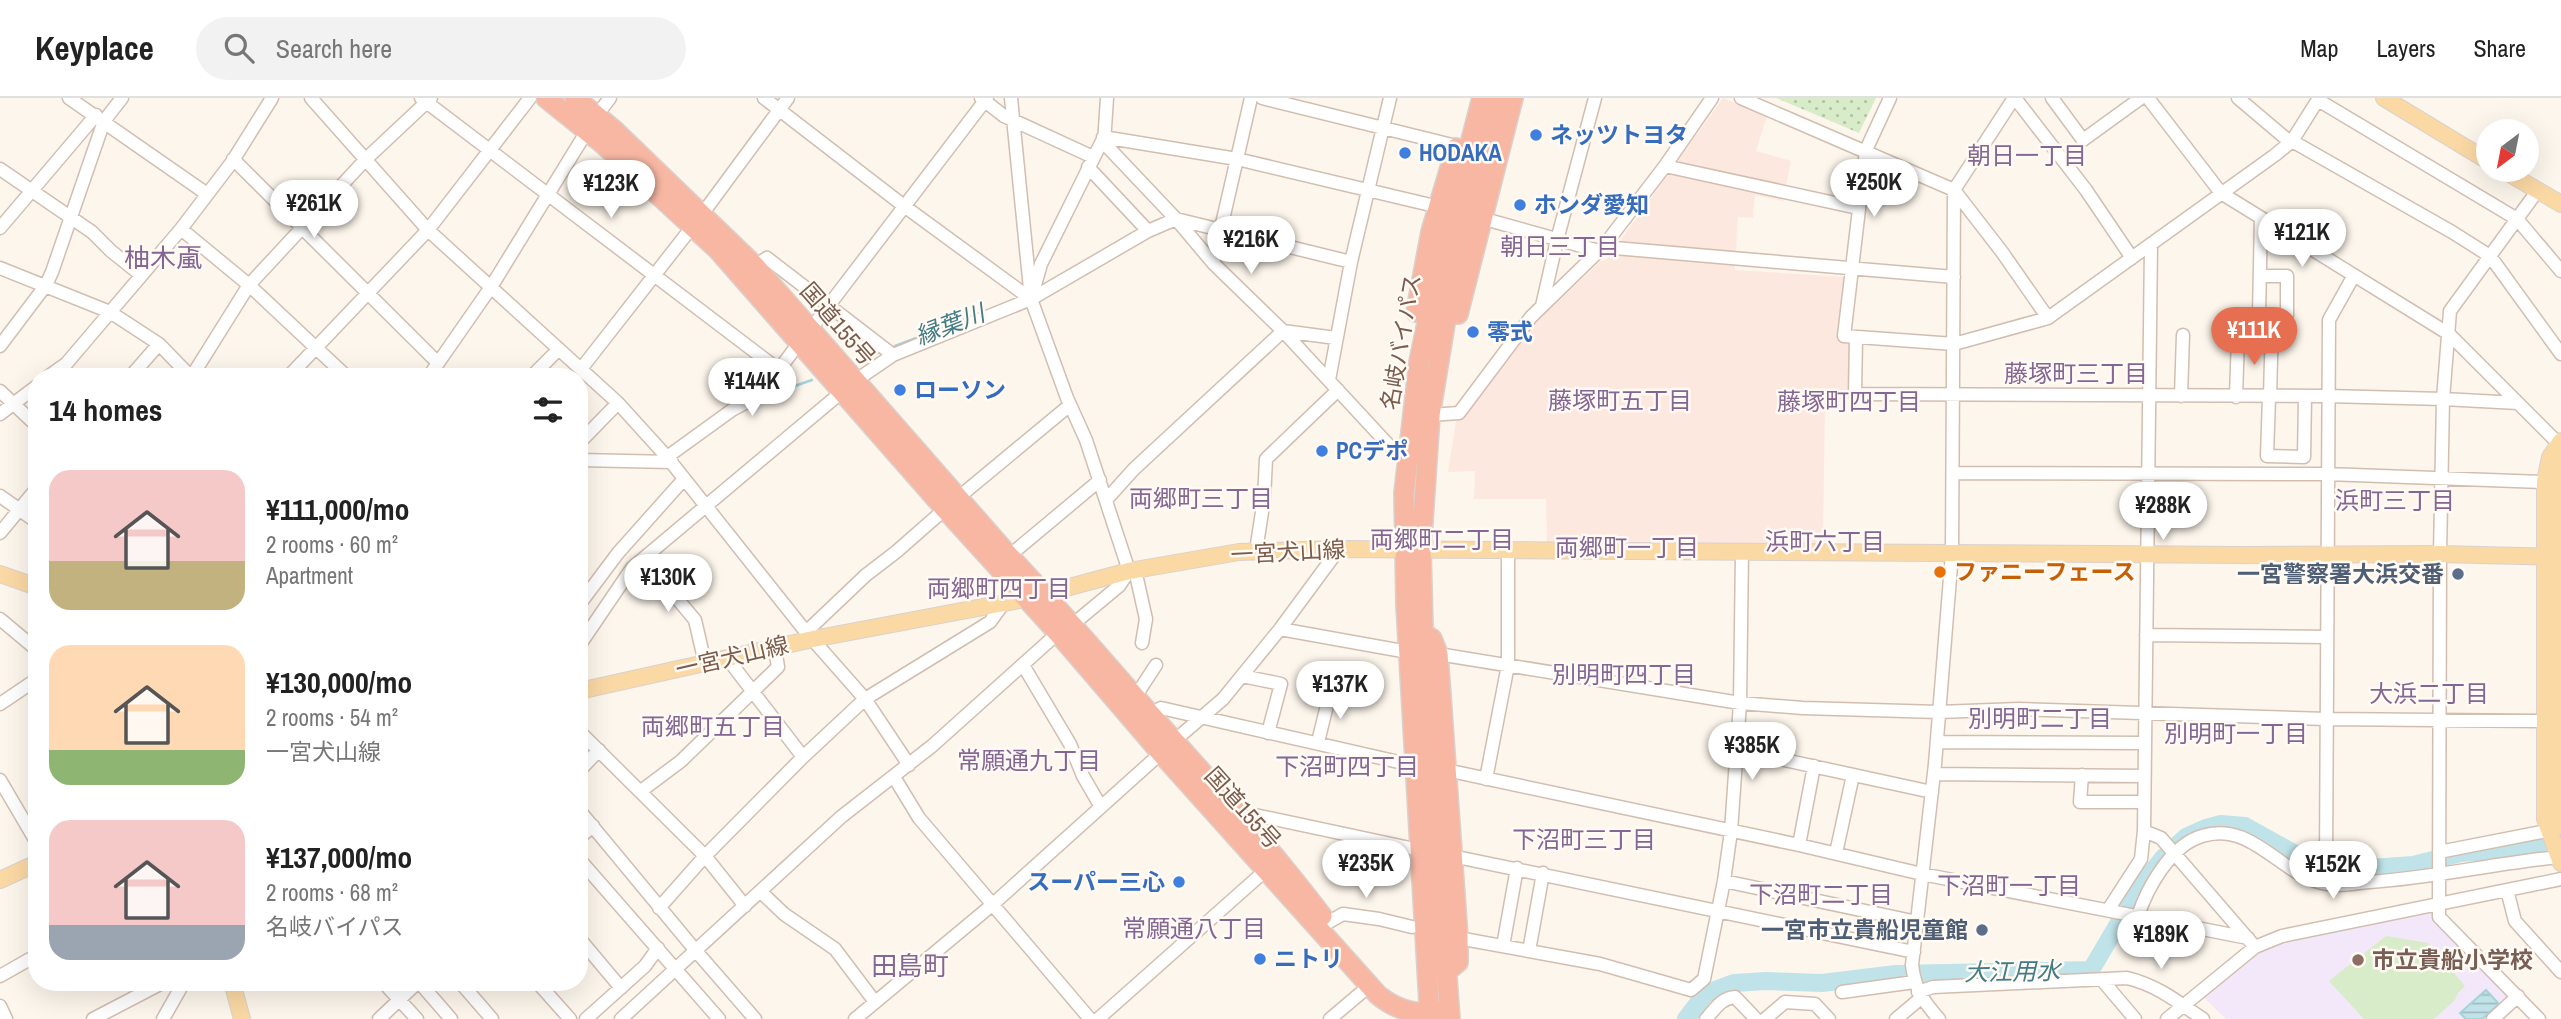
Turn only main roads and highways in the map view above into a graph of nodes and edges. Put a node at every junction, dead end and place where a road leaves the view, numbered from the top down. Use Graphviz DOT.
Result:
graph roads {
  1 [pos="546,98"];
  2 [pos="575,98"];
  3 [pos="1499,98"];
  4 [pos="1513,98"];
  5 [pos="2384,98"];
  6 [pos="1480,107"];
  7 [pos="592,123"];
  8 [pos="2476,154"];
  9 [pos="1480,169"];
  10 [pos="2524,182"];
  11 [pos="1487,195"];
  12 [pos="2561,204"];
  13 [pos="698,220"];
  14 [pos="1431,232"];
  15 [pos="1441,256"];
  16 [pos="805,336"];
  17 [pos="1438,365"];
  18 [pos="2560,442"];
  19 [pos="2561,462"];
  20 [pos="1404,493"];
  21 [pos="952,503"];
  22 [pos="1412,549"];
  23 [pos="2555,557"];
  24 [pos="0,574"];
  25 [pos="28,584"];
  26 [pos="1045,594"];
  27 [pos="1025,599"];
  28 [pos="1065,629"];
  29 [pos="1423,632"];
  30 [pos="1409,658"];
  31 [pos="588,689"];
  32 [pos="2555,720"];
  33 [pos="1168,747"];
  34 [pos="2556,828"];
  35 [pos="2559,858"];
  36 [pos="28,867"];
  37 [pos="0,880"];
  38 [pos="1436,974"];
  39 [pos="234,991"];
  40 [pos="1437,1014"];
  41 [pos="242,1019"];
  1 -- 7 [label="highway, 国道155号"];
  2 -- 7 [label="highway, 国道155号"];
  3 -- 9 [label="highway, 名岐バイパス"];
  4 -- 11 [label="highway"];
  5 -- 8 [label="main road"];
  6 -- 14 [label="highway"];
  6 -- 15 [label="highway, 名岐バイパス"];
  7 -- 13 [label="highway, 国道155号"];
  9 -- 11 [label="highway"];
  9 -- 17 [label="highway, 名岐バイパス"];
  10 -- 12 [label="main road"];
  11 -- 17 [label="highway"];
  13 -- 16 [label="highway, 国道155号"];
  13 -- 16 [label="highway, 国道155号"];
  14 -- 15 [label="highway"];
  14 -- 20 [label="highway"];
  15 -- 20 [label="highway, 名岐バイパス"];
  16 -- 21 [label="highway, 国道155号"];
  17 -- 22 [label="highway, 名岐バイパス"];
  18 -- 23 [label="main road"];
  19 -- 23 [label="main road"];
  20 -- 22 [label="highway, 名岐バイパス"];
  21 -- 26 [label="highway, 国道155号"];
  21 -- 27 [label="highway, 国道155号"];
  22 -- 23 [label="main road, 一宮犬山線"];
  22 -- 26 [label="main road, 一宮犬山線"];
  22 -- 29 [label="highway, 名岐バイパス"];
  22 -- 30 [label="highway, 名岐バイパス"];
  23 -- 32 [label="main road"];
  24 -- 25 [label="main road"];
  26 -- 27 [label="main road, 一宮犬山線"];
  26 -- 28 [label="highway, 国道155号"];
  27 -- 28 [label="highway, 国道155号"];
  27 -- 31 [label="main road, 一宮犬山線"];
  28 -- 33 [label="highway, 国道155号"];
  28 -- 33 [label="highway, 国道155号"];
  29 -- 38 [label="highway, 名岐バイパス"];
  29 -- 38 [label="highway"];
  30 -- 38 [label="highway, 名岐バイパス"];
  30 -- 38 [label="highway"];
  32 -- 34 [label="main road"];
  33 -- 40 [label="highway, 国道155号"];
  33 -- 40 [label="highway, 国道155号"];
  34 -- 35 [label="main road"];
  36 -- 37 [label="main road"];
  38 -- 40 [label="highway, 名岐バイパス"];
  39 -- 41 [label="main road"];
}
